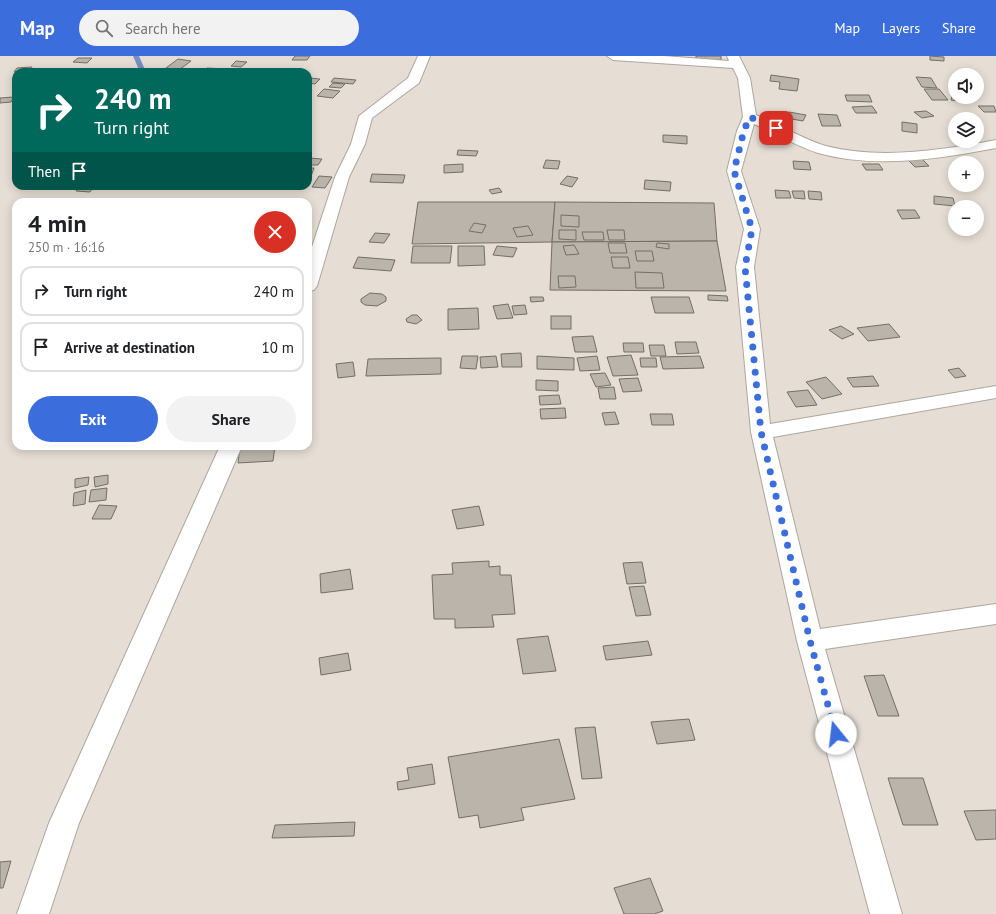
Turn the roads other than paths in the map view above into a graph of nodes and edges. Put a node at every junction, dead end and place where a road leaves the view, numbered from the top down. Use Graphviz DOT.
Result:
graph roads {
  1 [pos="424,56"];
  2 [pos="613,56"];
  3 [pos="735,61"];
  4 [pos="750,117"];
  5 [pos="996,144"];
  6 [pos="312,273"];
  7 [pos="996,392"];
  8 [pos="761,432"];
  9 [pos="229,450"];
  10 [pos="996,614"];
  11 [pos="810,641"];
  12 [pos="33,914"];
  13 [pos="886,914"];
  1 -- 6 [label="street"];
  2 -- 3 [label="street"];
  3 -- 4 [label="street"];
  4 -- 5 [label="street"];
  4 -- 8 [label="street"];
  7 -- 8 [label="street"];
  8 -- 11 [label="street"];
  9 -- 12 [label="street"];
  10 -- 11 [label="street"];
  11 -- 13 [label="street"];
}
